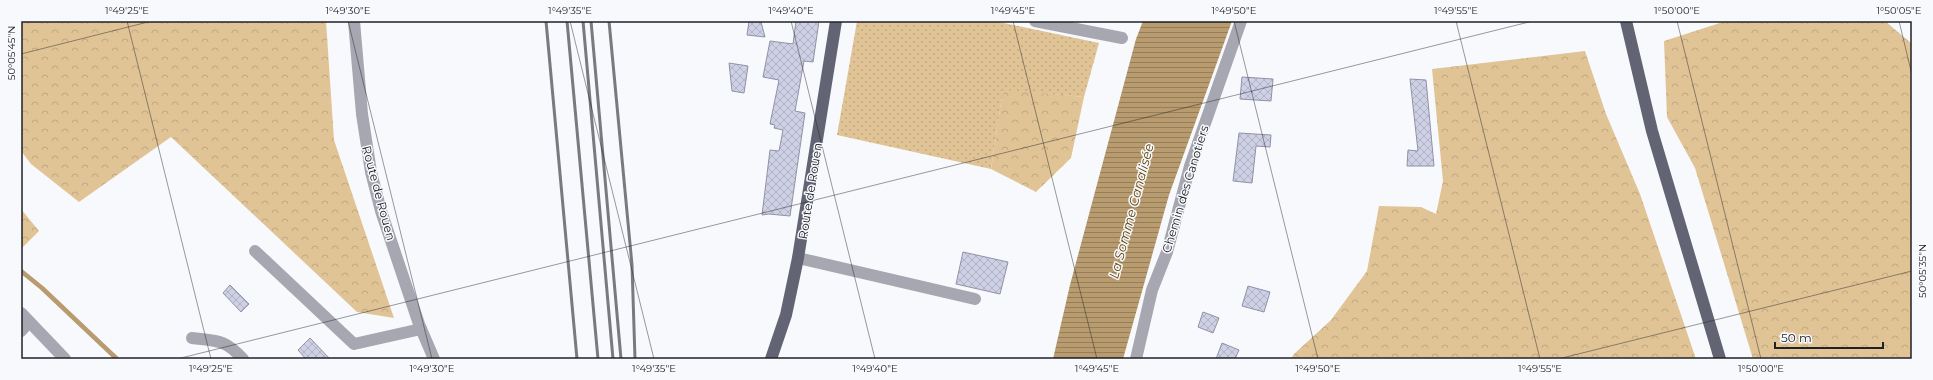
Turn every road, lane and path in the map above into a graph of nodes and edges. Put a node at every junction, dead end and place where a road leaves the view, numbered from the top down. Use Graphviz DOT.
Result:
graph roads {
  1 [pos="354,21"];
  2 [pos="836,21"];
  3 [pos="1035,21"];
  4 [pos="1241,21"];
  5 [pos="1626,21"];
  6 [pos="1122,38"];
  7 [pos="255,250"];
  8 [pos="798,258"];
  9 [pos="975,299"];
  10 [pos="25,318"];
  11 [pos="421,329"];
  12 [pos="21,332"];
  13 [pos="192,338"];
  14 [pos="65,359"];
  15 [pos="243,359"];
  16 [pos="434,359"];
  17 [pos="771,359"];
  18 [pos="1136,359"];
  19 [pos="1720,359"];
  1 -- 11 [label="street, Route de Rouen"];
  2 -- 8 [label="main road, Route de Rouen"];
  3 -- 6 [label="street"];
  4 -- 18 [label="street, Chemin des Canotiers"];
  5 -- 19 [label="main road"];
  7 -- 11 [label="street"];
  8 -- 9 [label="street"];
  8 -- 17 [label="main road, Route de Rouen"];
  10 -- 12 [label="street"];
  10 -- 14 [label="street"];
  11 -- 16 [label="street, Route de Rouen"];
  13 -- 15 [label="street"];
}
